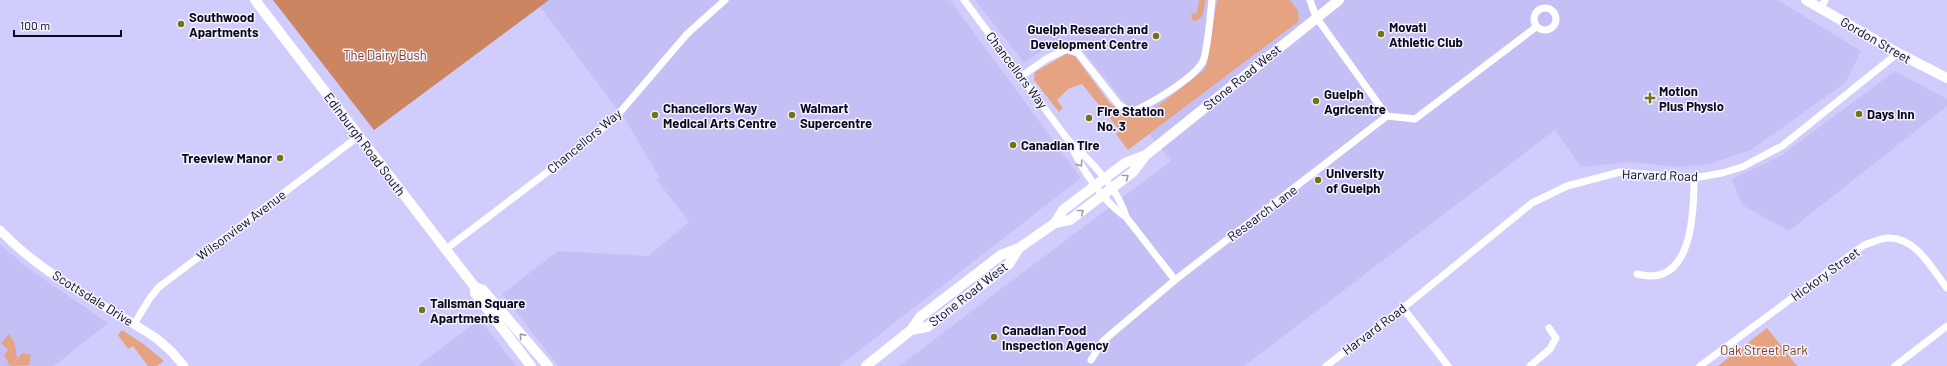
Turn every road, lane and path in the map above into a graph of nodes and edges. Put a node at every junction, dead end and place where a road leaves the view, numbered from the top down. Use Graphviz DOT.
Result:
graph roads {
  1 [pos="255,0"];
  2 [pos="726,0"];
  3 [pos="964,0"];
  4 [pos="1212,0"];
  5 [pos="1310,0"];
  6 [pos="1339,0"];
  7 [pos="1806,0"];
  8 [pos="1823,4"];
  9 [pos="1316,17"];
  10 [pos="1536,27"];
  11 [pos="1898,53"];
  12 [pos="1022,76"];
  13 [pos="1947,78"];
  14 [pos="1387,116"];
  15 [pos="359,136"];
  16 [pos="1694,178"];
  17 [pos="1103,187"];
  18 [pos="0,230"];
  19 [pos="446,249"];
  20 [pos="1637,274"];
  21 [pos="1175,280"];
  22 [pos="475,288"];
  23 [pos="1947,288"];
  24 [pos="1403,308"];
  25 [pos="134,324"];
  26 [pos="1947,326"];
  27 [pos="1549,328"];
  28 [pos="1091,360"];
  29 [pos="184,366"];
  30 [pos="531,366"];
  31 [pos="548,366"];
  32 [pos="866,366"];
  33 [pos="1326,366"];
  34 [pos="1448,366"];
  35 [pos="1530,366"];
  36 [pos="1700,366"];
  37 [pos="1895,366"];
  1 -- 15 [label="main road, Edinburgh Road South"];
  2 -- 19 [label="street, Chancellors Way"];
  3 -- 12 [label="street, Chancellors Way"];
  4 -- 12 [label="street"];
  5 -- 9 [label="street"];
  6 -- 9 [label="main road, Stone Road West"];
  7 -- 8 [label="main road, Gordon Street"];
  8 -- 11 [label="main road, Gordon Street"];
  9 -- 14 [label="street"];
  9 -- 17 [label="main road, Stone Road West"];
  10 -- 14 [label="street"];
  11 -- 13 [label="main road, Gordon Street"];
  11 -- 16 [label="street, Harvard Road"];
  12 -- 17 [label="street, Chancellors Way"];
  14 -- 21 [label="street, Research Lane"];
  15 -- 19 [label="main road, Edinburgh Road South"];
  15 -- 25 [label="street, Wilsonview Avenue"];
  16 -- 20 [label="street"];
  16 -- 24 [label="street, Harvard Road"];
  17 -- 21 [label="street"];
  17 -- 32 [label="main road, Stone Road West"];
  18 -- 25 [label="street, Scottsdale Drive"];
  19 -- 22 [label="main road, Edinburgh Road South"];
  21 -- 28 [label="street, Research Lane"];
  22 -- 30 [label="main road, Edinburgh Road South"];
  31 -- 22 [label="main road, Edinburgh Road South, one-way"];
  23 -- 36 [label="street, Hickory Street"];
  24 -- 33 [label="street, Harvard Road"];
  24 -- 34 [label="street"];
  25 -- 29 [label="street, Scottsdale Drive"];
  26 -- 37 [label="street"];
  27 -- 35 [label="street"];
}
